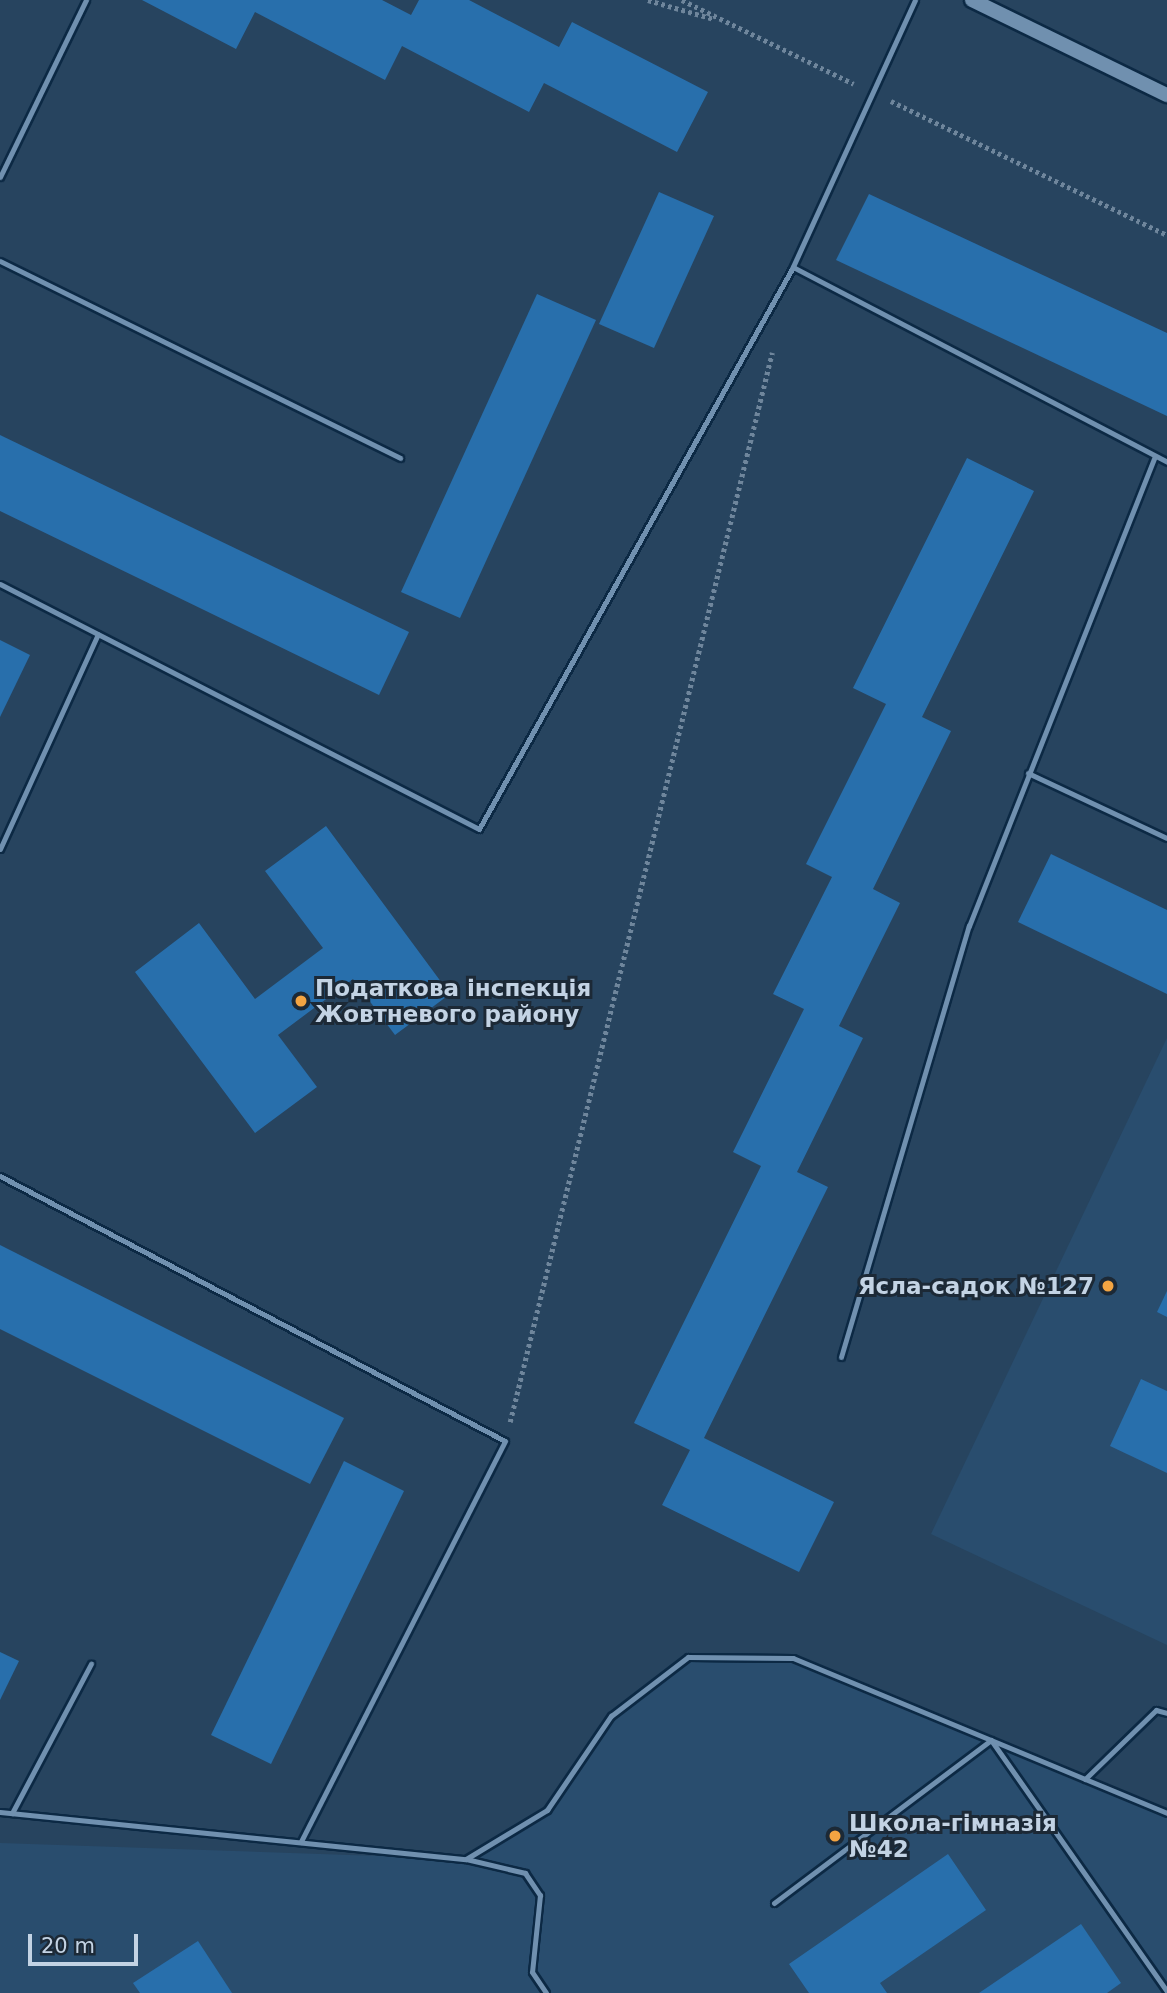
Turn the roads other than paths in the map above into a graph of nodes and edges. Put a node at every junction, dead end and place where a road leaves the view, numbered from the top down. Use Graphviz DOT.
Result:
graph roads {
  1 [pos="86,0"];
  2 [pos="915,0"];
  3 [pos="972,0"];
  4 [pos="1167,94"];
  5 [pos="0,177"];
  6 [pos="0,261"];
  7 [pos="793,267"];
  8 [pos="1155,456"];
  9 [pos="400,458"];
  10 [pos="1167,462"];
  11 [pos="0,584"];
  12 [pos="98,634"];
  13 [pos="1028,773"];
  14 [pos="1167,838"];
  15 [pos="0,849"];
  16 [pos="0,1176"];
  17 [pos="841,1357"];
  18 [pos="91,1664"];
  19 [pos="1167,1713"];
  20 [pos="992,1740"];
  21 [pos="1085,1779"];
  22 [pos="0,1812"];
  23 [pos="12,1813"];
  24 [pos="1167,1813"];
  25 [pos="301,1842"];
  26 [pos="466,1859"];
  27 [pos="774,1903"];
  28 [pos="1167,1991"];
  29 [pos="546,1993"];
  1 -- 5 [label="lane"];
  2 -- 7 [label="lane"];
  3 -- 4 [label="street"];
  6 -- 9 [label="lane"];
  7 -- 8 [label="lane"];
  7 -- 12 [label="lane"];
  8 -- 10 [label="lane"];
  8 -- 13 [label="lane"];
  11 -- 12 [label="lane"];
  12 -- 15 [label="lane"];
  13 -- 14 [label="lane"];
  13 -- 17 [label="lane"];
  16 -- 25 [label="lane"];
  18 -- 23 [label="lane"];
  19 -- 21 [label="lane"];
  20 -- 21 [label="lane"];
  20 -- 26 [label="lane"];
  20 -- 27 [label="lane"];
  20 -- 28 [label="lane"];
  21 -- 24 [label="lane"];
  22 -- 23 [label="lane"];
  23 -- 25 [label="lane"];
  25 -- 26 [label="lane"];
  26 -- 29 [label="lane"];
}
